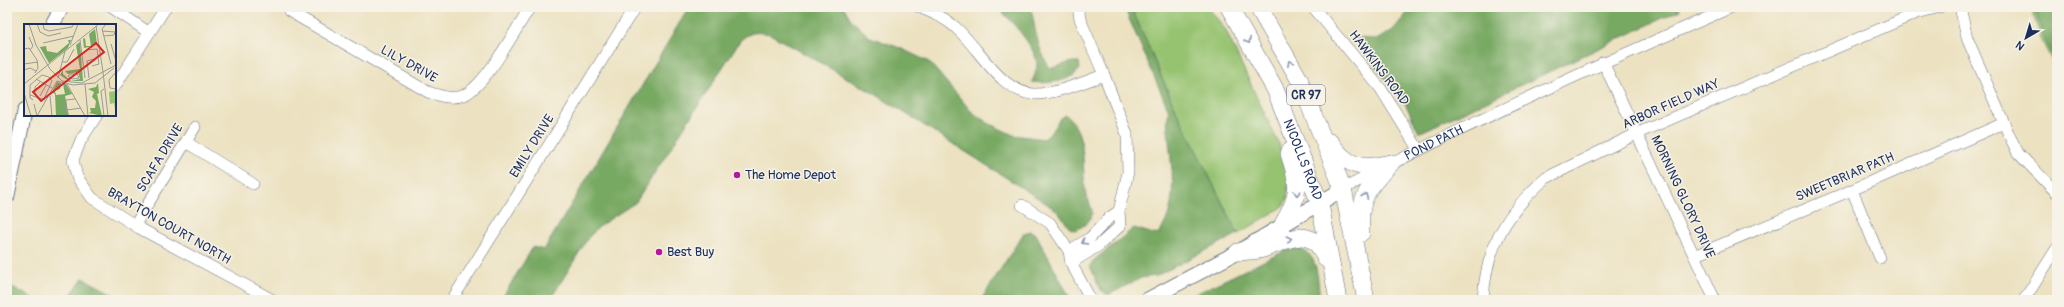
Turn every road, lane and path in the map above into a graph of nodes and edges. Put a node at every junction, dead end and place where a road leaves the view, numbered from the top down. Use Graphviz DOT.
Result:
graph roads {
  1 [pos="62,7"];
  2 [pos="111,7"];
  3 [pos="166,7"];
  4 [pos="530,7"];
  5 [pos="635,7"];
  6 [pos="919,7"];
  7 [pos="1078,7"];
  8 [pos="1229,7"];
  9 [pos="1258,7"];
  10 [pos="1313,7"];
  11 [pos="1732,7"];
  12 [pos="1940,7"];
  13 [pos="1960,7"];
  14 [pos="289,11"];
  15 [pos="53,24"];
  16 [pos="148,32"];
  17 [pos="1603,62"];
  18 [pos="1104,75"];
  19 [pos="116,84"];
  20 [pos="24,115"];
  21 [pos="96,116"];
  22 [pos="2004,123"];
  23 [pos="1318,125"];
  24 [pos="195,127"];
  25 [pos="1638,133"];
  26 [pos="186,142"];
  27 [pos="1297,143"];
  28 [pos="1418,149"];
  29 [pos="1391,163"];
  30 [pos="253,184"];
  31 [pos="1343,189"];
  32 [pos="1852,190"];
  33 [pos="2057,193"];
  34 [pos="7,197"];
  35 [pos="1320,204"];
  36 [pos="1022,205"];
  37 [pos="1119,211"];
  38 [pos="1104,224"];
  39 [pos="1283,224"];
  40 [pos="135,225"];
  41 [pos="1113,232"];
  42 [pos="2057,248"];
  43 [pos="1069,251"];
  44 [pos="1238,252"];
  45 [pos="1696,255"];
  46 [pos="1880,258"];
  47 [pos="1071,263"];
  48 [pos="1362,276"];
  49 [pos="1335,282"];
  50 [pos="273,300"];
  51 [pos="452,300"];
  52 [pos="1091,300"];
  53 [pos="1147,300"];
  54 [pos="1338,300"];
  55 [pos="1366,300"];
  56 [pos="1483,300"];
  57 [pos="1715,300"];
  58 [pos="2024,300"];
  1 -- 15 [label="main road"];
  2 -- 16 [label="street"];
  3 -- 16 [label="street"];
  4 -- 14 [label="street, LILY DRIVE"];
  5 -- 51 [label="street, EMILY DRIVE"];
  6 -- 18 [label="street"];
  7 -- 18 [label="street"];
  8 -- 27 [label="highway, NICOLLS ROAD / CR 97, one-way"];
  23 -- 9 [label="highway, NICOLLS ROAD / CR 97, one-way"];
  10 -- 28 [label="street, HAWKINS ROAD"];
  11 -- 17 [label="street, POND PATH"];
  12 -- 25 [label="street, ARBOR FIELD WAY"];
  13 -- 22 [label="street"];
  16 -- 19 [label="street"];
  17 -- 25 [label="street, MORNING GLORY DRIVE"];
  17 -- 28 [label="street, POND PATH"];
  18 -- 37 [label="street"];
  20 -- 34 [label="main road"];
  21 -- 40 [label="street, BRAYTON COURT NORTH"];
  22 -- 32 [label="street, SWEETBRIAR PATH"];
  22 -- 33 [label="street"];
  23 -- 29 [label="highway"];
  23 -- 31 [label="highway, NICOLLS ROAD / CR 97"];
  24 -- 26 [label="street, SCAFA DRIVE"];
  25 -- 45 [label="street, MORNING GLORY DRIVE"];
  25 -- 56 [label="street, ARBOR FIELD WAY"];
  26 -- 30 [label="street"];
  26 -- 40 [label="street, SCAFA DRIVE"];
  27 -- 35 [label="highway, NICOLLS ROAD / CR 97"];
  27 -- 39 [label="highway, one-way"];
  28 -- 29 [label="street, POND PATH"];
  29 -- 31 [label="street, POND PATH"];
  48 -- 29 [label="highway, one-way"];
  31 -- 35 [label="main road, POND PATH"];
  31 -- 48 [label="highway, NICOLLS ROAD / CR 97"];
  32 -- 45 [label="street, SWEETBRIAR PATH"];
  32 -- 46 [label="street"];
  35 -- 39 [label="main road, POND PATH"];
  35 -- 49 [label="highway, NICOLLS ROAD / CR 97"];
  36 -- 43 [label="street"];
  37 -- 38 [label="street"];
  37 -- 41 [label="street"];
  38 -- 41 [label="street"];
  38 -- 43 [label="street, one-way"];
  39 -- 44 [label="main road, POND PATH"];
  40 -- 50 [label="street, BRAYTON COURT NORTH"];
  41 -- 47 [label="street"];
  42 -- 58 [label="street"];
  43 -- 47 [label="street"];
  44 -- 49 [label="highway, one-way"];
  44 -- 53 [label="main road, POND PATH"];
  45 -- 57 [label="street, MORNING GLORY DRIVE"];
  47 -- 52 [label="street"];
  48 -- 55 [label="highway, NICOLLS ROAD / CR 97"];
  49 -- 54 [label="highway, NICOLLS ROAD / CR 97"];
}
